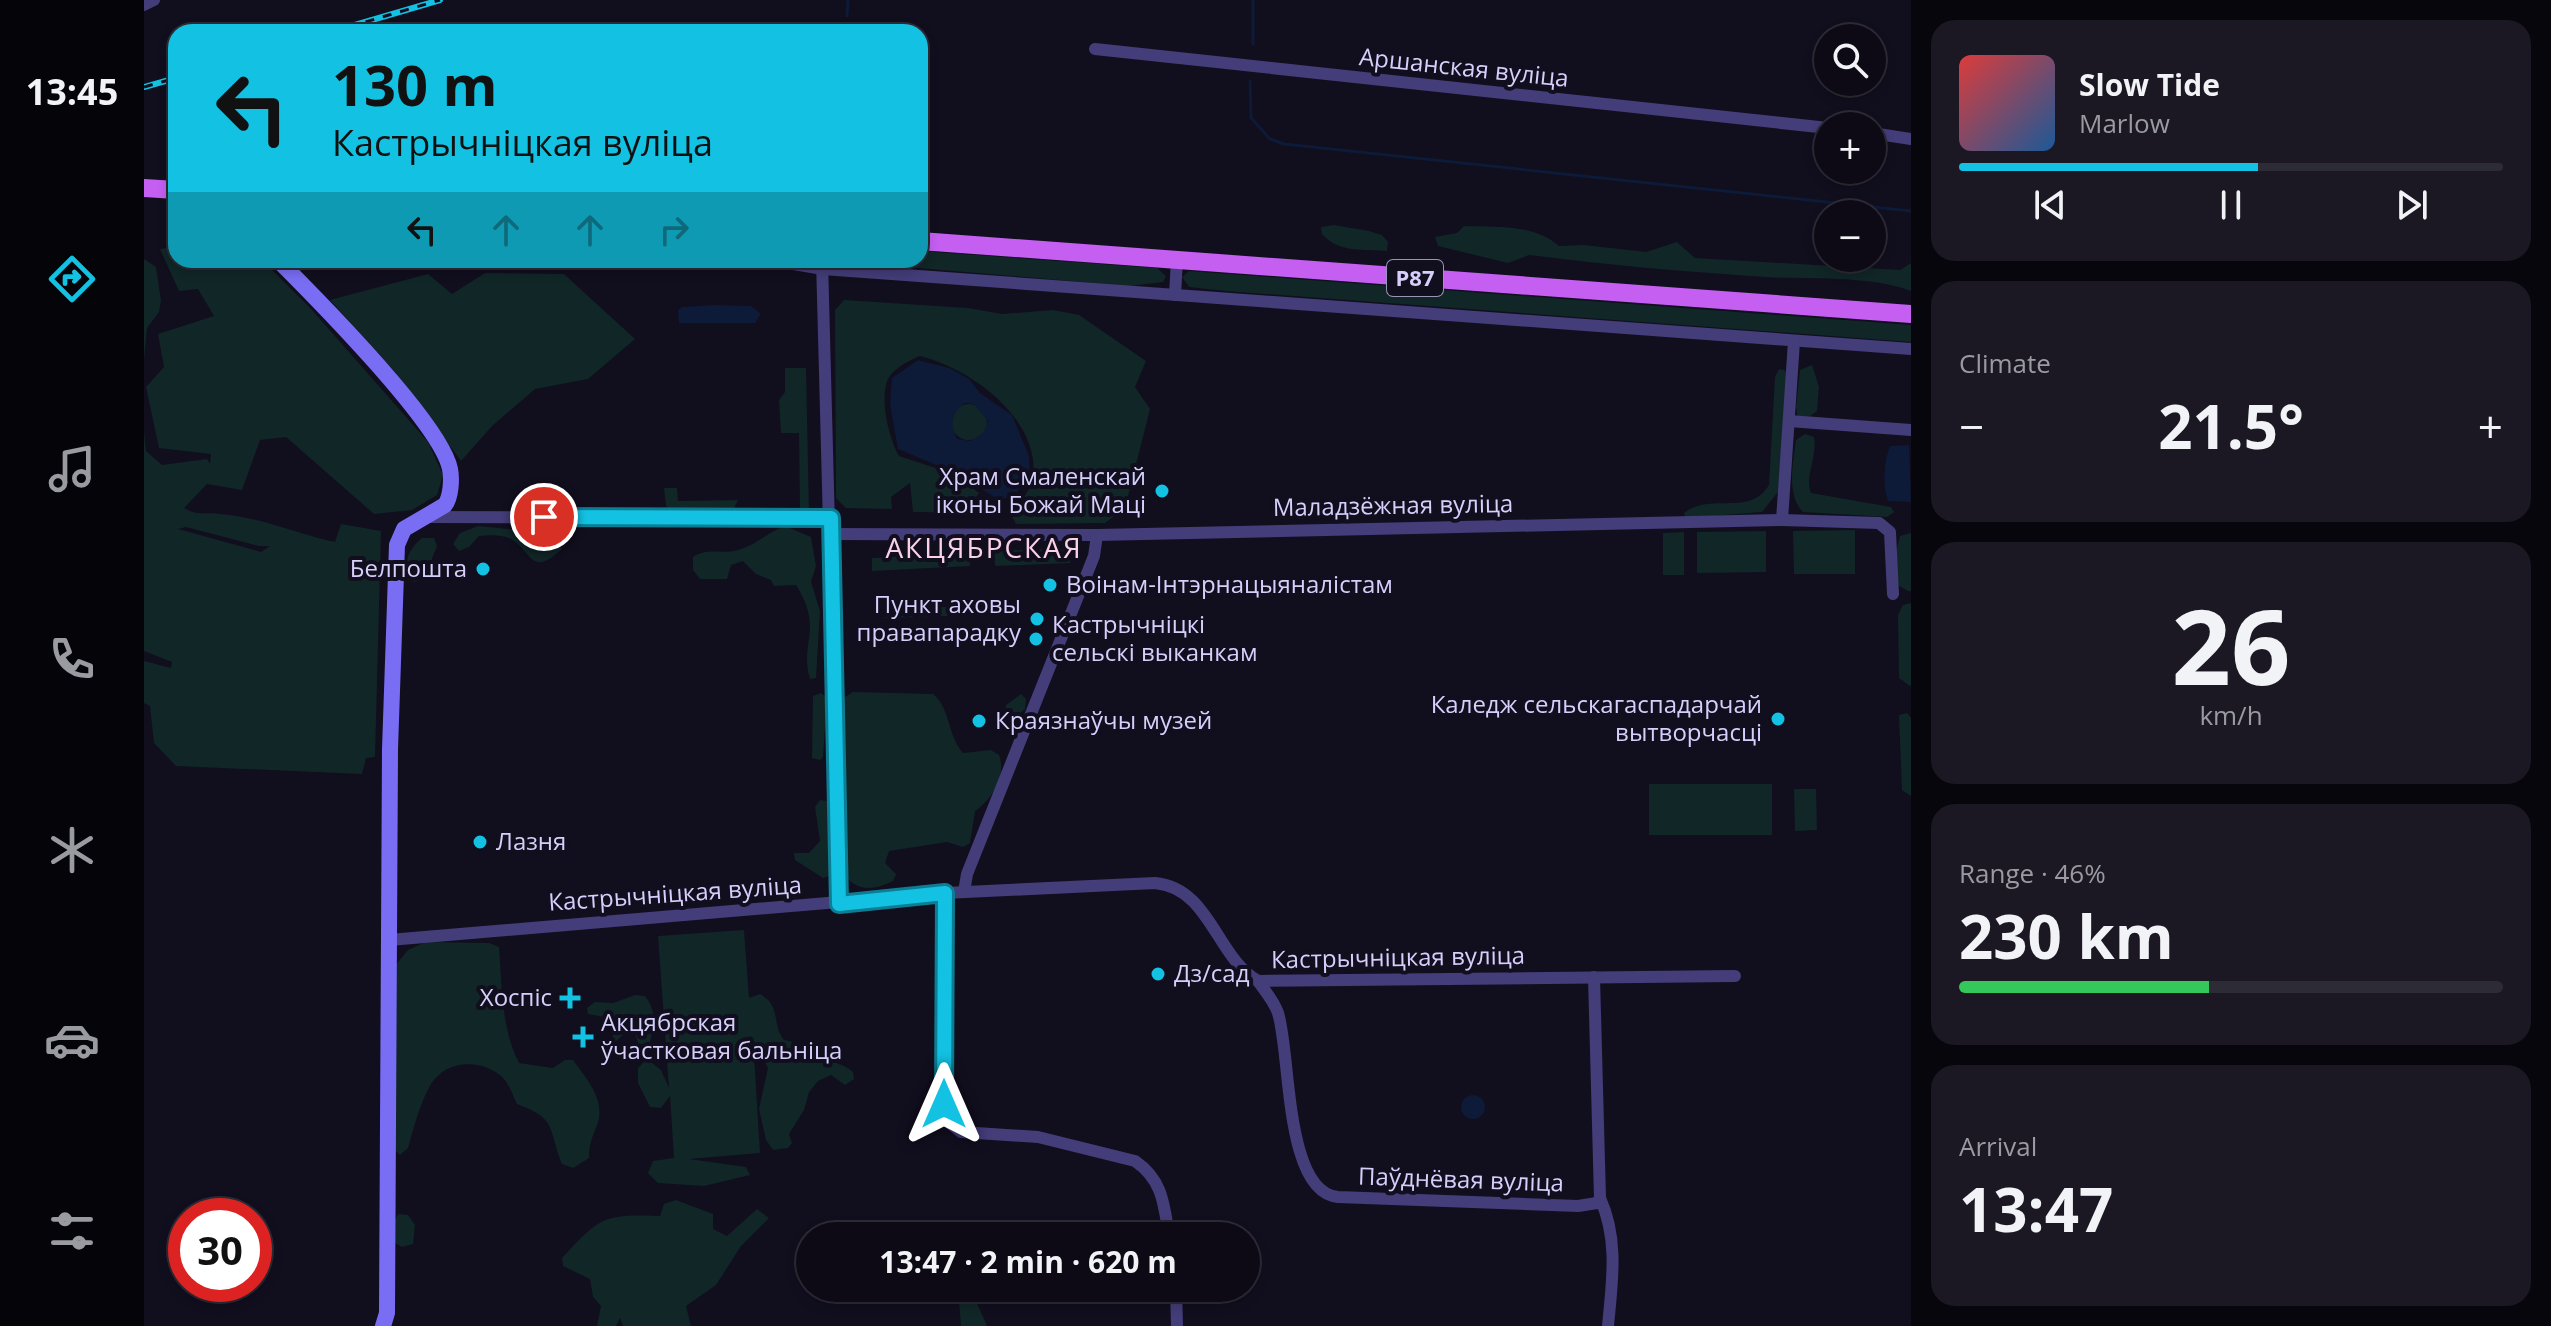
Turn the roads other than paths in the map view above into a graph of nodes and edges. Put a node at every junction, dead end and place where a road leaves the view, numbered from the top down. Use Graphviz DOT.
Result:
graph roads {
  1 [pos="154,0"];
  2 [pos="144,5"];
  3 [pos="1095,49"];
  4 [pos="1814,126"];
  5 [pos="1886,135"];
  6 [pos="1911,139"];
  7 [pos="144,188"];
  8 [pos="168,190"];
  9 [pos="928,242"];
  10 [pos="1177,259"];
  11 [pos="286,268"];
  12 [pos="822,268"];
  13 [pos="868,268"];
  14 [pos="1175,295"];
  15 [pos="1911,314"];
  16 [pos="1794,341"];
  17 [pos="1911,349"];
  18 [pos="1789,421"];
  19 [pos="1911,430"];
  20 [pos="449,499"];
  21 [pos="425,517"];
  22 [pos="463,518"];
  23 [pos="831,518"];
  24 [pos="1782,520"];
  25 [pos="831,534"];
  26 [pos="1097,535"];
  27 [pos="1893,594"];
  28 [pos="964,892"];
  29 [pos="945,893"];
  30 [pos="839,904"];
  31 [pos="389,940"];
  32 [pos="1735,976"];
  33 [pos="1594,977"];
  34 [pos="1258,981"];
  35 [pos="1600,1198"];
  36 [pos="1167,1222"];
  37 [pos="1176,1302"];
  38 [pos="383,1326"];
  39 [pos="1177,1326"];
  40 [pos="1608,1326"];
  1 -- 2 [label="street"];
  3 -- 4 [label="street, Аршанская вуліца"];
  5 -- 6 [label="street"];
  7 -- 8 [label="main road"];
  9 -- 10 [label="main road, Р87"];
  10 -- 14 [label="street"];
  10 -- 15 [label="main road, Р87"];
  11 -- 20 [label="street"];
  12 -- 23 [label="street"];
  13 -- 14 [label="street"];
  14 -- 16 [label="street"];
  16 -- 17 [label="street"];
  16 -- 18 [label="street"];
  18 -- 19 [label="street"];
  18 -- 24 [label="street"];
  20 -- 21 [label="street"];
  20 -- 22 [label="street"];
  21 -- 22 [label="street"];
  21 -- 31 [label="street"];
  22 -- 23 [label="street"];
  23 -- 25 [label="street"];
  24 -- 26 [label="street, Маладзёжная вуліца"];
  24 -- 27 [label="street, Маладзёжная вуліца"];
  25 -- 26 [label="street, Маладзёжная вуліца"];
  25 -- 30 [label="street"];
  26 -- 28 [label="street"];
  28 -- 29 [label="street, Кастрычніцкая вуліца"];
  28 -- 34 [label="street, Кастрычніцкая вуліца"];
  29 -- 30 [label="street, Кастрычніцкая вуліца"];
  29 -- 36 [label="street"];
  30 -- 31 [label="street, Кастрычніцкая вуліца"];
  31 -- 38 [label="street"];
  32 -- 33 [label="street, Кастрычніцкая вуліца"];
  33 -- 34 [label="street, Кастрычніцкая вуліца"];
  33 -- 35 [label="street, Паўднёвая вуліца"];
  34 -- 35 [label="street, Паўднёвая вуліца"];
  35 -- 40 [label="street"];
  37 -- 39 [label="street"];
}
